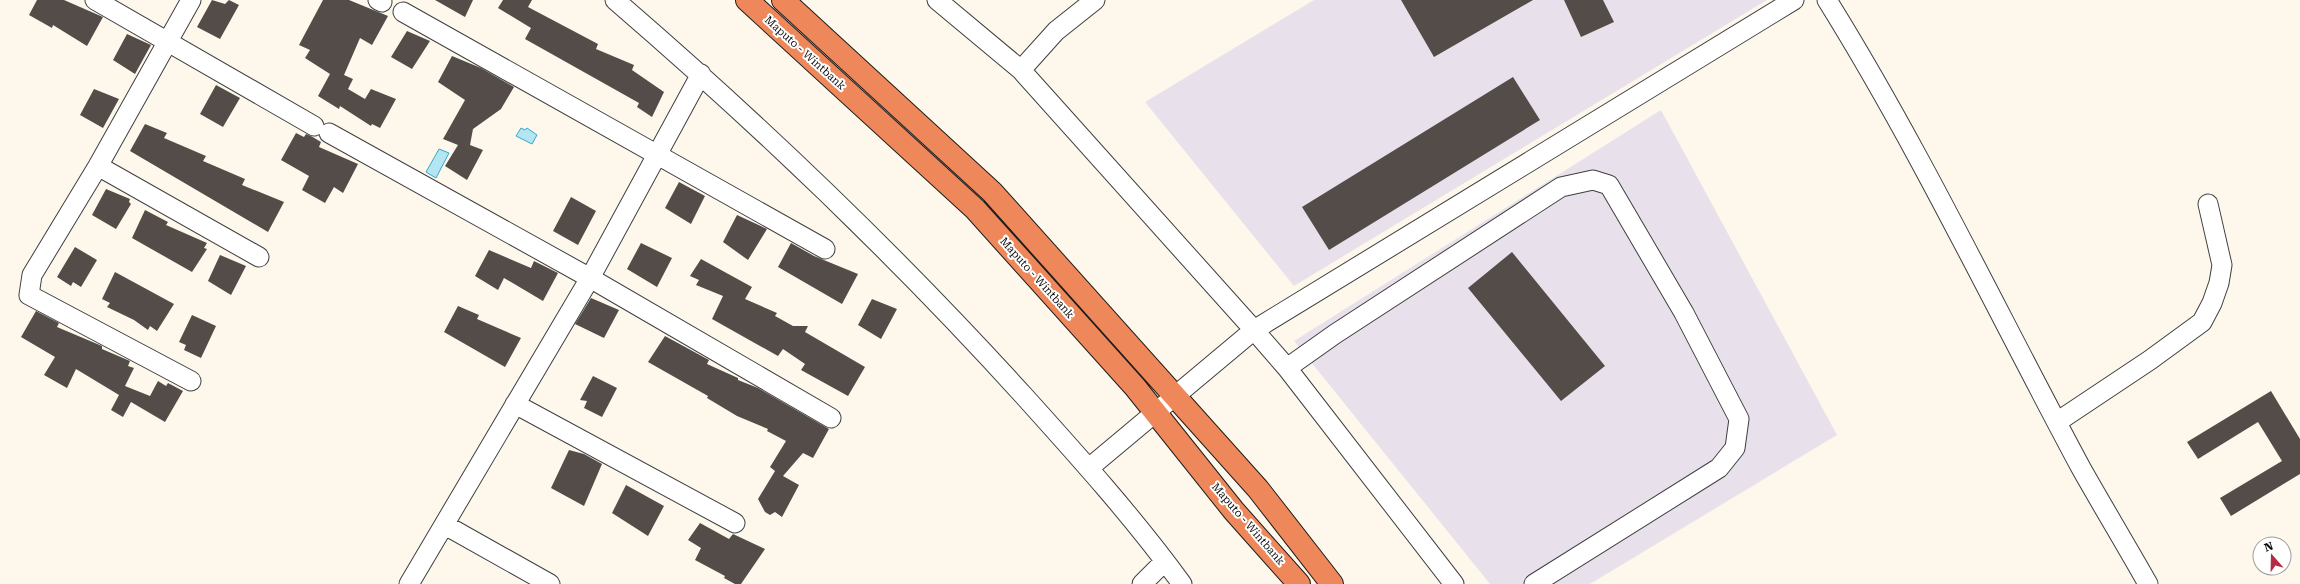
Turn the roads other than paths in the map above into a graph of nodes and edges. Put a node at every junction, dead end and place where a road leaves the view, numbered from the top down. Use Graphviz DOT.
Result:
graph roads {
  1 [pos="95,0"];
  2 [pos="191,0"];
  3 [pos="615,0"];
  4 [pos="747,0"];
  5 [pos="783,0"];
  6 [pos="1095,0"];
  7 [pos="1794,0"];
  8 [pos="1827,0"];
  9 [pos="948,3"];
  10 [pos="403,12"];
  11 [pos="168,41"];
  12 [pos="1021,70"];
  13 [pos="700,74"];
  14 [pos="657,154"];
  15 [pos="98,166"];
  16 [pos="2208,204"];
  17 [pos="826,249"];
  18 [pos="259,257"];
  19 [pos="590,278"];
  20 [pos="1254,330"];
  21 [pos="1288,368"];
  22 [pos="191,381"];
  23 [pos="1174,396"];
  24 [pos="515,404"];
  25 [pos="1156,412"];
  26 [pos="831,418"];
  27 [pos="2057,422"];
  28 [pos="1089,468"];
  29 [pos="735,523"];
  30 [pos="445,525"];
  31 [pos="1165,561"];
  32 [pos="409,584"];
  33 [pos="550,584"];
  34 [pos="1142,584"];
  35 [pos="1182,584"];
  36 [pos="1299,584"];
  37 [pos="1332,584"];
  38 [pos="1454,584"];
  39 [pos="1534,584"];
  40 [pos="2148,584"];
  1 -- 11 [label="street"];
  2 -- 11 [label="street"];
  3 -- 13 [label="street"];
  4 -- 25 [label="highway, Maputo - Wintbank"];
  5 -- 23 [label="highway"];
  6 -- 12 [label="street"];
  7 -- 20 [label="street"];
  8 -- 27 [label="street"];
  9 -- 12 [label="street"];
  10 -- 14 [label="street"];
  11 -- 15 [label="street"];
  11 -- 19 [label="street"];
  12 -- 20 [label="street"];
  13 -- 14 [label="street"];
  13 -- 28 [label="street"];
  14 -- 17 [label="street"];
  14 -- 19 [label="street"];
  15 -- 18 [label="street"];
  15 -- 22 [label="street"];
  16 -- 27 [label="street"];
  19 -- 24 [label="street"];
  19 -- 26 [label="street"];
  20 -- 21 [label="street"];
  20 -- 23 [label="street"];
  21 -- 38 [label="street"];
  21 -- 39 [label="street"];
  23 -- 25 [label="street"];
  23 -- 37 [label="highway"];
  24 -- 29 [label="street"];
  24 -- 30 [label="street"];
  25 -- 28 [label="street"];
  25 -- 36 [label="highway, Maputo - Wintbank"];
  27 -- 40 [label="street"];
  28 -- 31 [label="street"];
  30 -- 32 [label="street"];
  30 -- 33 [label="street"];
  31 -- 34 [label="street"];
  31 -- 35 [label="street"];
}
